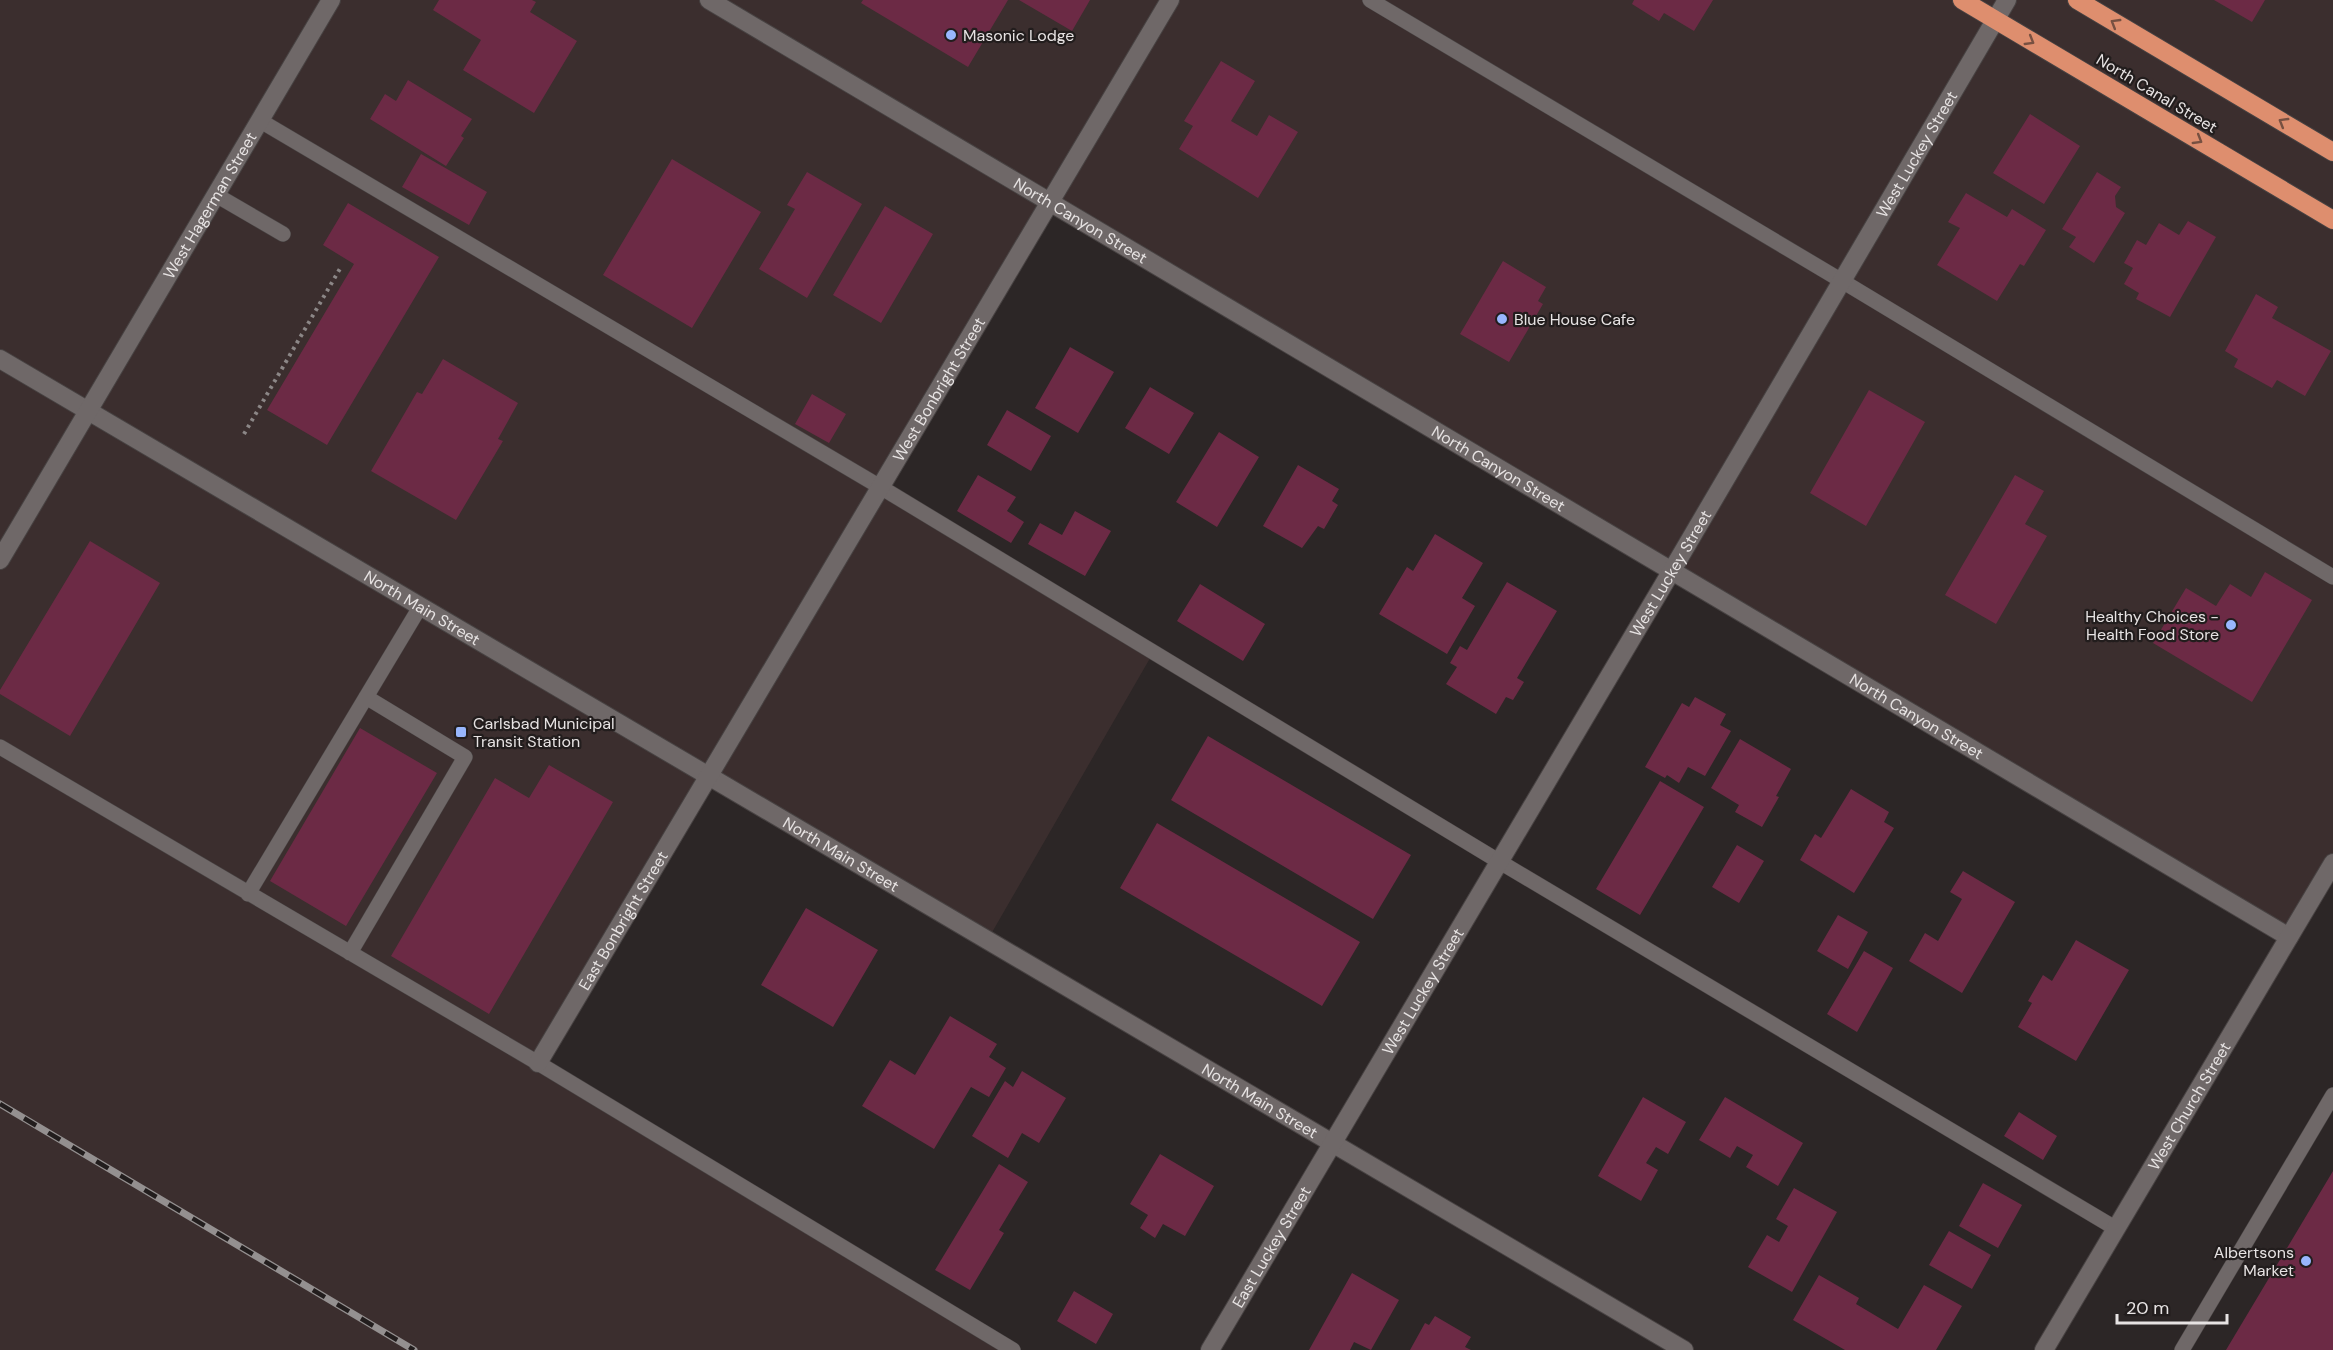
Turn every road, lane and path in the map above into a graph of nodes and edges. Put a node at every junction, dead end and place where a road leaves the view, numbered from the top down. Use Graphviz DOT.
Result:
graph roads {
  1 [pos="331,0"];
  2 [pos="709,0"];
  3 [pos="1170,0"];
  4 [pos="1370,0"];
  5 [pos="1962,0"];
  6 [pos="2007,0"];
  7 [pos="2077,0"];
  8 [pos="1995,20"];
  9 [pos="259,120"];
  10 [pos="2333,152"];
  11 [pos="216,195"];
  12 [pos="1051,203"];
  13 [pos="2333,220"];
  14 [pos="283,234"];
  15 [pos="341,267"];
  16 [pos="1842,281"];
  17 [pos="0,359"];
  18 [pos="89,412"];
  19 [pos="244,434"];
  20 [pos="882,488"];
  21 [pos="0,560"];
  22 [pos="1671,572"];
  23 [pos="2333,577"];
  24 [pos="420,607"];
  25 [pos="366,697"];
  26 [pos="0,747"];
  27 [pos="708,777"];
  28 [pos="1500,862"];
  29 [pos="2333,863"];
  30 [pos="248,894"];
  31 [pos="2289,937"];
  32 [pos="350,953"];
  33 [pos="538,1063"];
  34 [pos="2333,1095"];
  35 [pos="1333,1145"];
  36 [pos="2115,1228"];
  37 [pos="1013,1350"];
  38 [pos="1209,1350"];
  39 [pos="1684,1350"];
  40 [pos="2044,1350"];
  41 [pos="2182,1350"];
  1 -- 9 [label="street, West Hagerman Street"];
  2 -- 12 [label="street, North Canyon Street"];
  3 -- 12 [label="street, West Bonbright Street"];
  4 -- 16 [label="lane"];
  5 -- 8 [label="highway, North Canal Street"];
  6 -- 8 [label="street, West Luckey Street"];
  10 -- 7 [label="highway, one-way"];
  8 -- 13 [label="highway, North Canal Street, one-way"];
  8 -- 16 [label="street, West Luckey Street"];
  9 -- 11 [label="street, West Hagerman Street"];
  9 -- 20 [label="lane"];
  11 -- 14 [label="lane"];
  11 -- 18 [label="street, West Hagerman Street"];
  12 -- 20 [label="street, West Bonbright Street"];
  12 -- 22 [label="street, North Canyon Street"];
  15 -- 19 [label="path"];
  16 -- 22 [label="street, West Luckey Street"];
  16 -- 23 [label="lane"];
  17 -- 18 [label="street, North Main Street"];
  18 -- 21 [label="street, West Hagerman Street"];
  18 -- 24 [label="street, North Main Street"];
  20 -- 27 [label="street, West Bonbright Street"];
  20 -- 28 [label="lane"];
  22 -- 28 [label="street, West Luckey Street"];
  22 -- 31 [label="street, North Canyon Street"];
  24 -- 25 [label="lane"];
  24 -- 27 [label="street, North Main Street"];
  25 -- 30 [label="lane"];
  25 -- 32 [label="lane"];
  26 -- 30 [label="lane"];
  27 -- 33 [label="street, East Bonbright Street"];
  27 -- 35 [label="street, North Main Street"];
  28 -- 35 [label="street, West Luckey Street"];
  28 -- 36 [label="lane"];
  29 -- 31 [label="street, West Church Street"];
  30 -- 32 [label="lane"];
  31 -- 36 [label="street, West Church Street"];
  32 -- 33 [label="lane"];
  33 -- 37 [label="lane"];
  34 -- 41 [label="lane"];
  35 -- 38 [label="street, East Luckey Street"];
  35 -- 39 [label="street, North Main Street"];
  36 -- 40 [label="street, West Church Street"];
}
